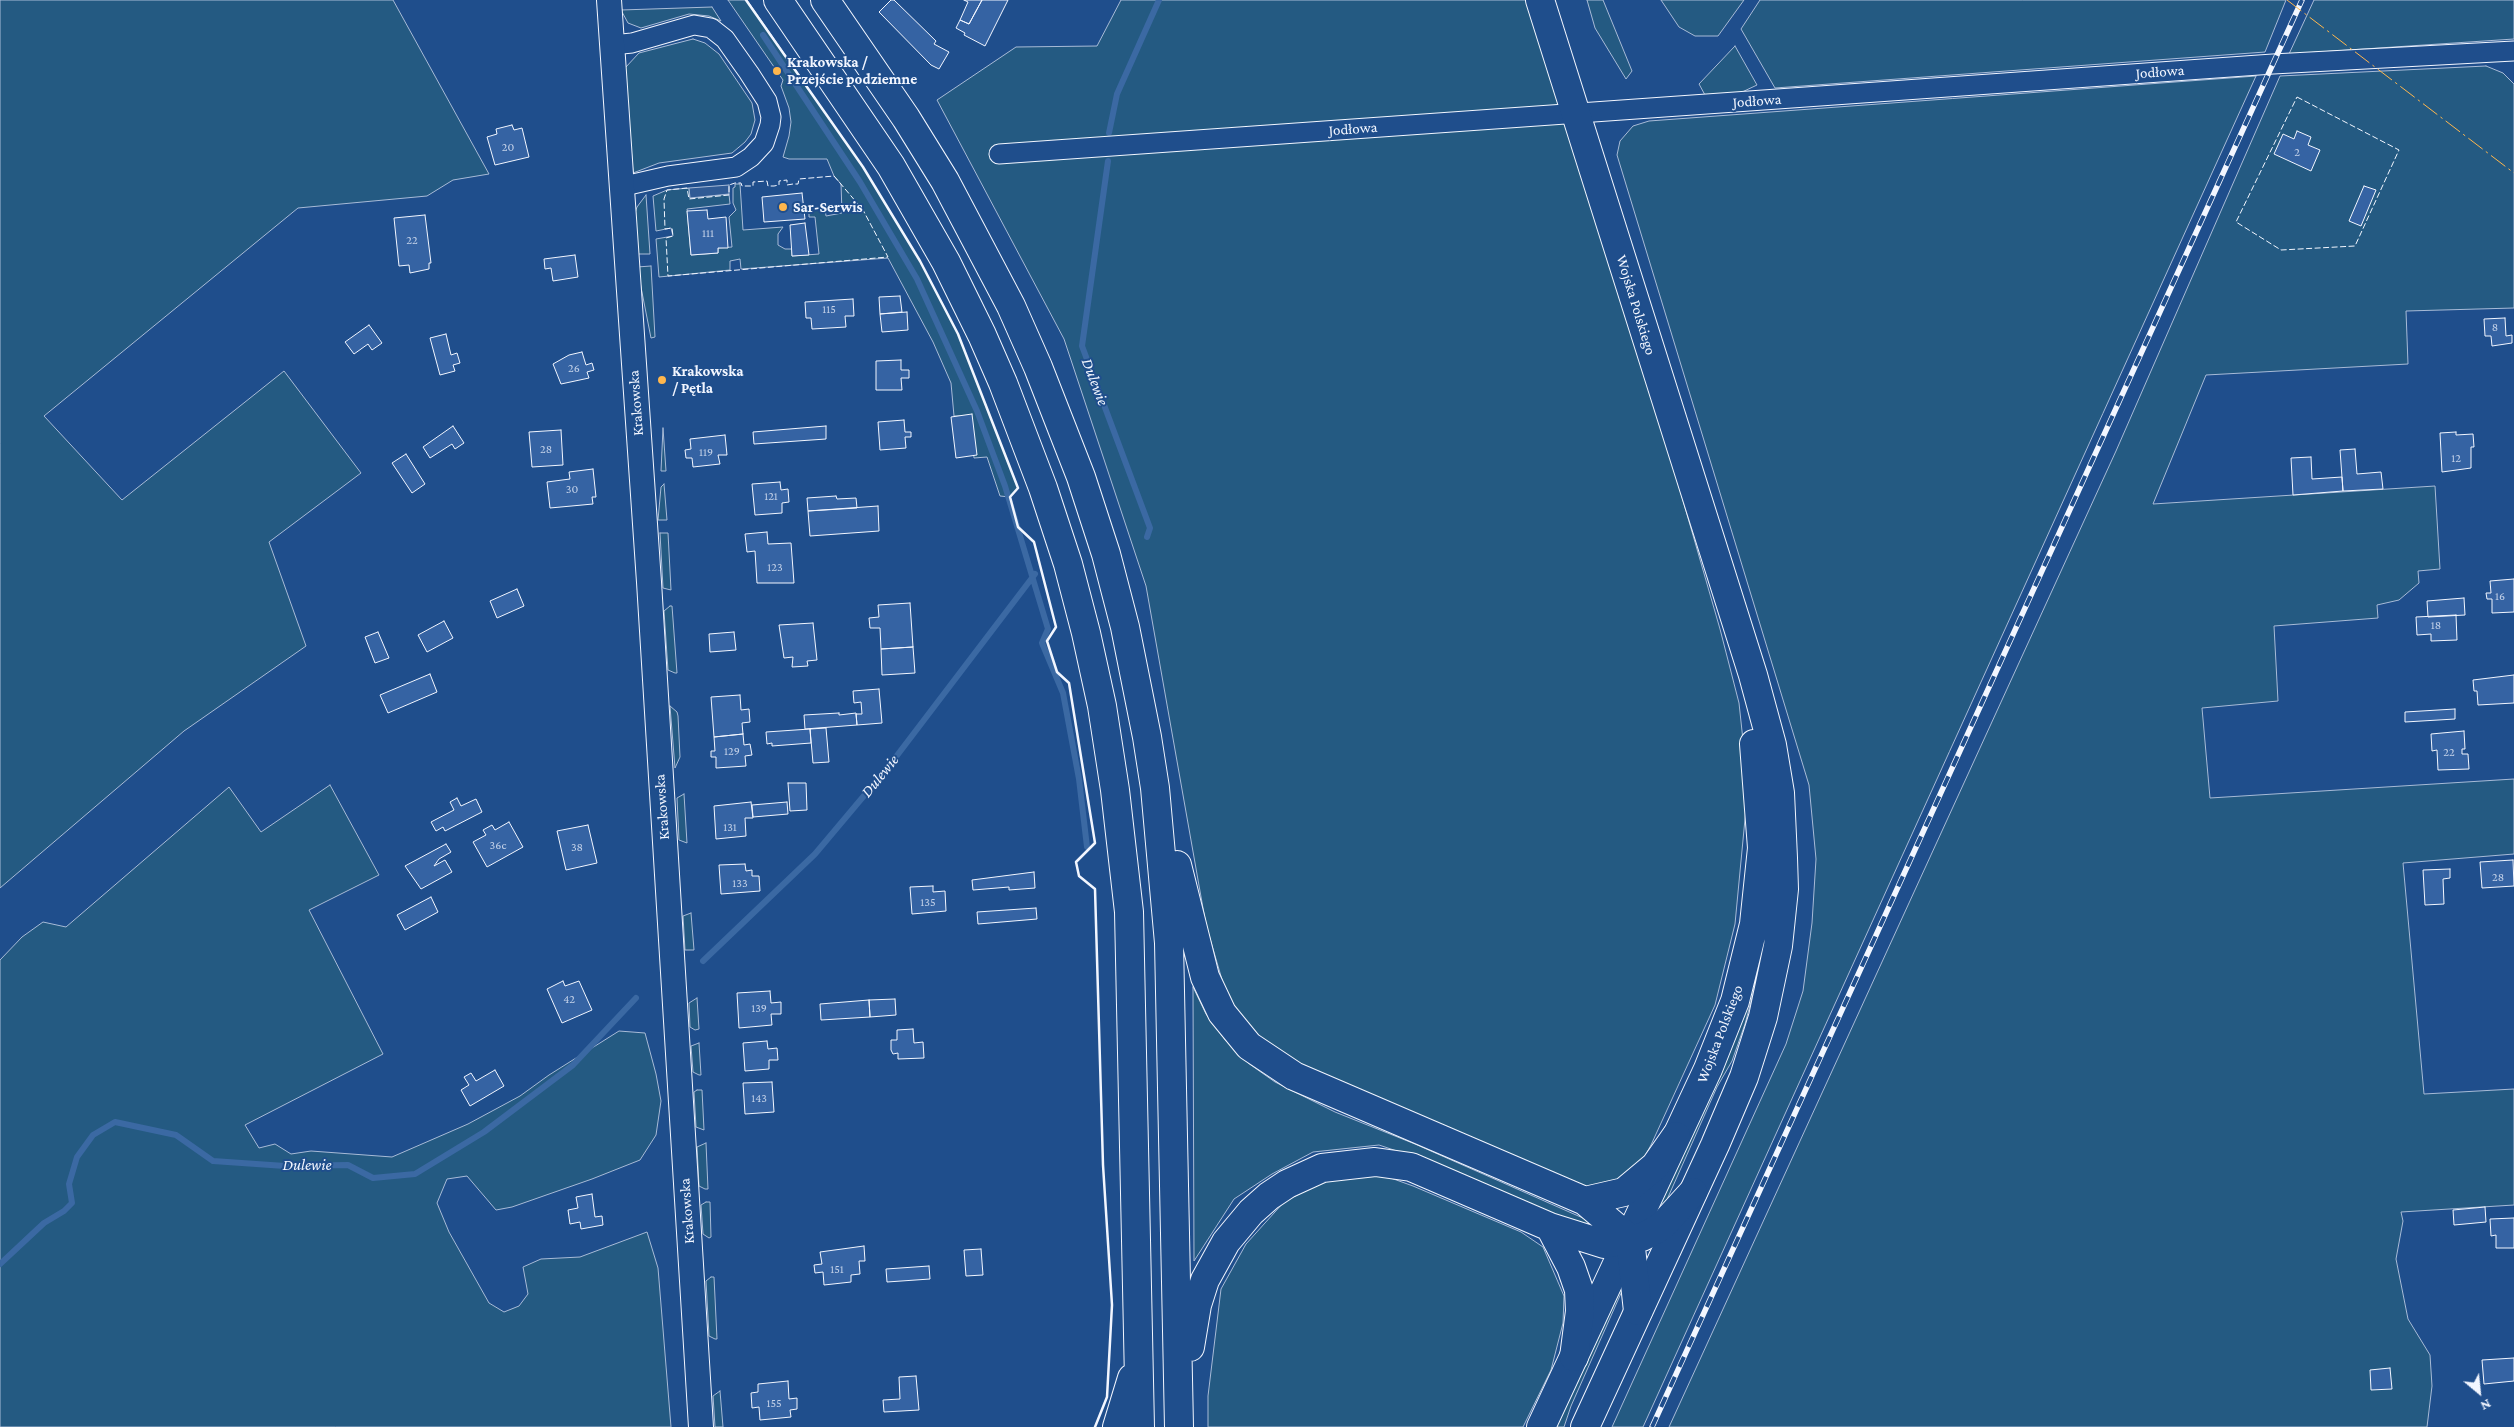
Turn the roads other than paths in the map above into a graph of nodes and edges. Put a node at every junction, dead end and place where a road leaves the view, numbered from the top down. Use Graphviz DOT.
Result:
graph roads {
  1 [pos="609,0"];
  2 [pos="778,0"];
  3 [pos="825,0"];
  4 [pos="1540,0"];
  5 [pos="612,45"];
  6 [pos="2514,51"];
  7 [pos="1575,114"];
  8 [pos="999,154"];
  9 [pos="620,187"];
  10 [pos="1731,610"];
  11 [pos="1155,788"];
  12 [pos="1676,1136"];
  13 [pos="1693,1192"];
  14 [pos="1585,1201"];
  15 [pos="1550,1227"];
  16 [pos="1630,1239"];
  17 [pos="1638,1311"];
  18 [pos="1139,1355"];
  19 [pos="1574,1357"];
  20 [pos="1179,1424"];
  21 [pos="701,1427"];
  22 [pos="1117,1427"];
  23 [pos="1140,1427"];
  24 [pos="1541,1427"];
  25 [pos="1585,1427"];
  1 -- 5 [label="street, Krakowska"];
  2 -- 18 [label="main road"];
  3 -- 11 [label="main road"];
  4 -- 7 [label="main road, Wojska Polskiego"];
  5 -- 9 [label="street, Krakowska"];
  5 -- 9 [label="street"];
  6 -- 7 [label="street, Jodłowa"];
  7 -- 8 [label="street, Jodłowa"];
  7 -- 10 [label="main road, Wojska Polskiego"];
  9 -- 21 [label="street, Krakowska"];
  10 -- 12 [label="main road, Wojska Polskiego"];
  10 -- 13 [label="main road, Wojska Polskiego"];
  11 -- 14 [label="main road"];
  11 -- 20 [label="main road"];
  12 -- 14 [label="main road"];
  12 -- 16 [label="main road, Wojska Polskiego"];
  13 -- 16 [label="main road"];
  13 -- 17 [label="main road, Wojska Polskiego"];
  14 -- 16 [label="main road"];
  15 -- 16 [label="main road"];
  15 -- 19 [label="main road"];
  15 -- 20 [label="main road"];
  16 -- 17 [label="main road"];
  16 -- 19 [label="main road, Wojska Polskiego"];
  17 -- 25 [label="main road, Wojska Polskiego"];
  18 -- 22 [label="main road"];
  18 -- 23 [label="main road"];
  19 -- 24 [label="main road, Wojska Polskiego"];
}
